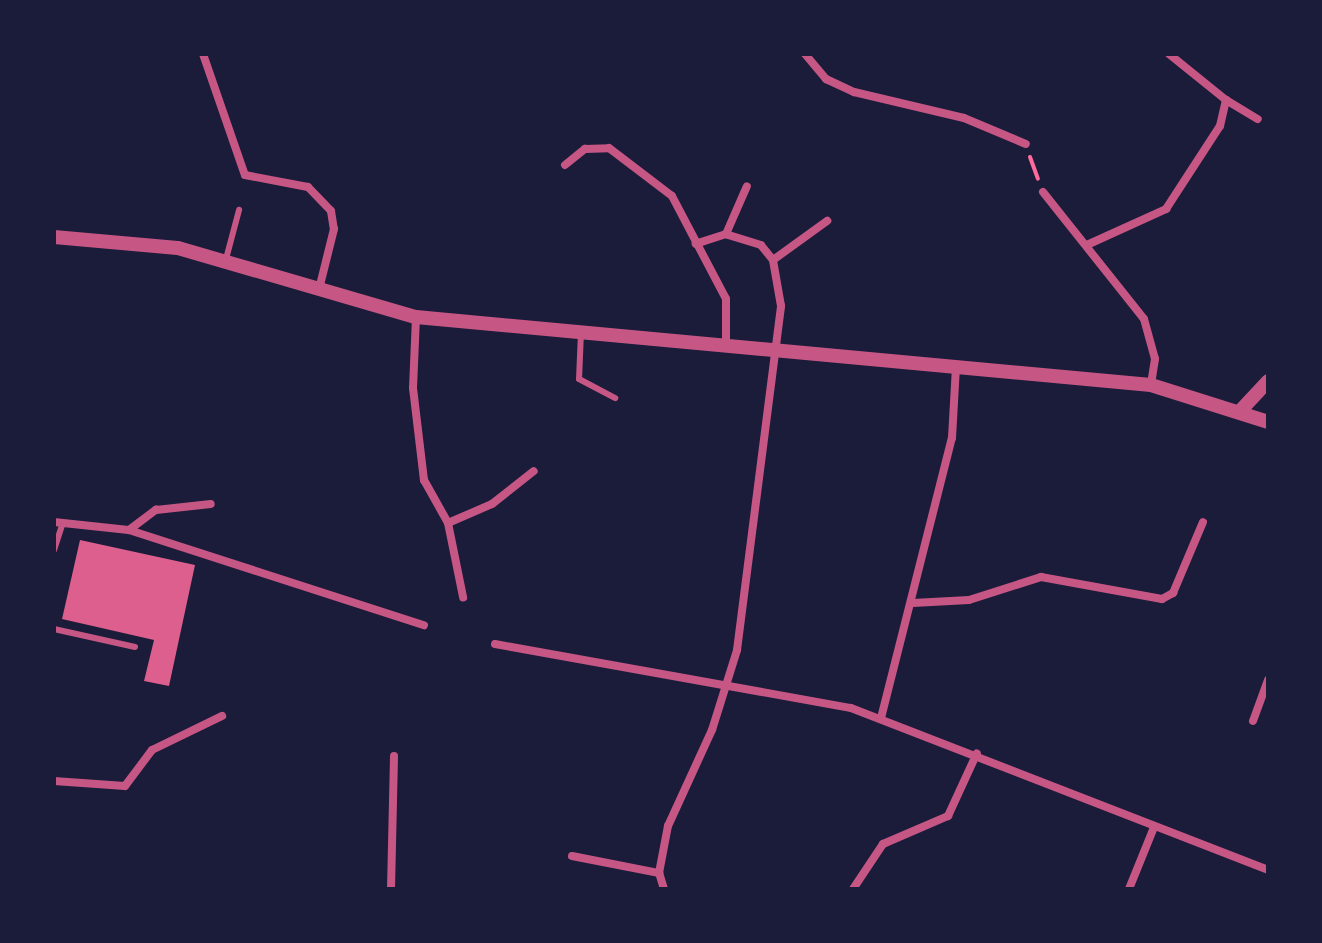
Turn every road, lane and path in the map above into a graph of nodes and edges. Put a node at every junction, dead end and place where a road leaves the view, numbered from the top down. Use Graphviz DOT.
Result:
graph roads {
  1 [pos="203,54"];
  2 [pos="805,54"];
  3 [pos="1169,54"];
  4 [pos="1226,100"];
  5 [pos="1258,119"];
  6 [pos="1026,144"];
  7 [pos="565,165"];
  8 [pos="747,186"];
  9 [pos="1043,192"];
  10 [pos="239,210"];
  11 [pos="827,221"];
  12 [pos="726,234"];
  13 [pos="54,237"];
  14 [pos="696,244"];
  15 [pos="1089,244"];
  16 [pos="226,259"];
  17 [pos="773,260"];
  18 [pos="319,289"];
  19 [pos="416,317"];
  20 [pos="581,328"];
  21 [pos="726,343"];
  22 [pos="777,348"];
  23 [pos="956,367"];
  24 [pos="1268,381"];
  25 [pos="1151,385"];
  26 [pos="615,398"];
  27 [pos="1242,409"];
  28 [pos="1268,422"];
  29 [pos="534,471"];
  30 [pos="211,504"];
  31 [pos="1203,522"];
  32 [pos="448,523"];
  33 [pos="58,524"];
  34 [pos="129,530"];
  35 [pos="54,550"];
  36 [pos="463,597"];
  37 [pos="913,603"];
  38 [pos="424,625"];
  39 [pos="54,629"];
  40 [pos="495,644"];
  41 [pos="135,647"];
  42 [pos="1268,680"];
  43 [pos="728,683"];
  44 [pos="222,716"];
  45 [pos="881,718"];
  46 [pos="1253,721"];
  47 [pos="977,753"];
  48 [pos="394,756"];
  49 [pos="54,781"];
  50 [pos="1154,827"];
  51 [pos="572,856"];
  52 [pos="1268,870"];
  53 [pos="659,873"];
  54 [pos="391,889"];
  55 [pos="664,889"];
  56 [pos="853,889"];
  57 [pos="1129,889"];
  1 -- 18 [label="street"];
  2 -- 6 [label="street"];
  3 -- 4 [label="street"];
  4 -- 5 [label="street"];
  4 -- 15 [label="street"];
  6 -- 9 [label="path"];
  7 -- 14 [label="street"];
  8 -- 12 [label="street"];
  9 -- 15 [label="street"];
  10 -- 16 [label="lane"];
  11 -- 17 [label="street"];
  12 -- 14 [label="street"];
  12 -- 17 [label="street"];
  13 -- 16 [label="street"];
  14 -- 21 [label="street"];
  15 -- 25 [label="street"];
  16 -- 18 [label="street"];
  17 -- 22 [label="street"];
  18 -- 19 [label="street"];
  19 -- 20 [label="street"];
  19 -- 32 [label="street"];
  20 -- 21 [label="street"];
  20 -- 26 [label="lane"];
  21 -- 22 [label="street"];
  22 -- 23 [label="street"];
  22 -- 43 [label="street"];
  23 -- 25 [label="street"];
  23 -- 37 [label="street"];
  24 -- 27 [label="street"];
  25 -- 27 [label="street"];
  27 -- 28 [label="street"];
  29 -- 32 [label="street"];
  30 -- 34 [label="street"];
  31 -- 37 [label="street"];
  32 -- 36 [label="street"];
  33 -- 34 [label="street"];
  33 -- 35 [label="lane"];
  34 -- 38 [label="street"];
  37 -- 45 [label="street"];
  39 -- 41 [label="lane"];
  40 -- 43 [label="street"];
  42 -- 46 [label="street"];
  43 -- 45 [label="street"];
  43 -- 53 [label="street"];
  44 -- 49 [label="street"];
  45 -- 47 [label="street"];
  47 -- 50 [label="street"];
  47 -- 56 [label="street"];
  48 -- 54 [label="street"];
  50 -- 52 [label="street"];
  50 -- 57 [label="street"];
  51 -- 53 [label="street"];
  53 -- 55 [label="street"];
}
